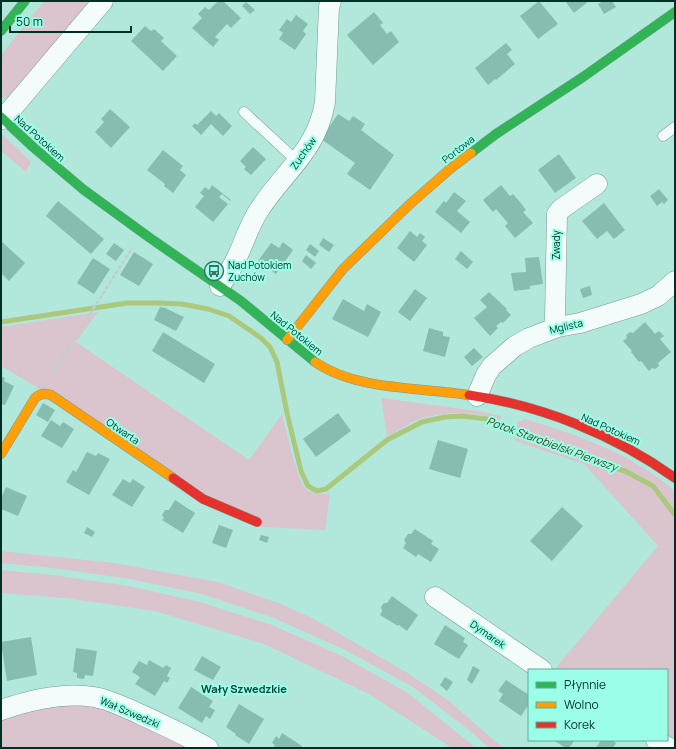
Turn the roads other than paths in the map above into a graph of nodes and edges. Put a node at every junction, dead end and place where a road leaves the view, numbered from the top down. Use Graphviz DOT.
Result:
graph roads {
  1 [pos="25,1"];
  2 [pos="103,1"];
  3 [pos="330,1"];
  4 [pos="675,12"];
  5 [pos="2,30"];
  6 [pos="244,112"];
  7 [pos="2,118"];
  8 [pos="675,128"];
  9 [pos="662,136"];
  10 [pos="298,162"];
  11 [pos="597,184"];
  12 [pos="675,282"];
  13 [pos="220,286"];
  14 [pos="558,326"];
  15 [pos="287,340"];
  16 [pos="476,396"];
  17 [pos="1,454"];
  18 [pos="675,478"];
  19 [pos="257,522"];
  20 [pos="435,597"];
  21 [pos="541,669"];
  22 [pos="1,710"];
  23 [pos="658,741"];
  24 [pos="208,748"];
  25 [pos="669,748"];
  1 -- 5 [label="street"];
  2 -- 7 [label="street"];
  3 -- 10 [label="street, Zuchów"];
  4 -- 15 [label="street, Portowa"];
  6 -- 10 [label="lane"];
  7 -- 13 [label="street, Nad Potokiem"];
  8 -- 9 [label="lane"];
  10 -- 13 [label="street, Zuchów"];
  11 -- 14 [label="street, Zwady"];
  12 -- 14 [label="street, Mglista"];
  13 -- 15 [label="street, Nad Potokiem"];
  14 -- 16 [label="street, Mglista"];
  15 -- 16 [label="street, Nad Potokiem"];
  16 -- 18 [label="street, Nad Potokiem"];
  17 -- 19 [label="street, Otwarta"];
  20 -- 21 [label="street, Dymarek"];
  22 -- 24 [label="street, Wał Szwedzki"];
  23 -- 25 [label="street"];
}
